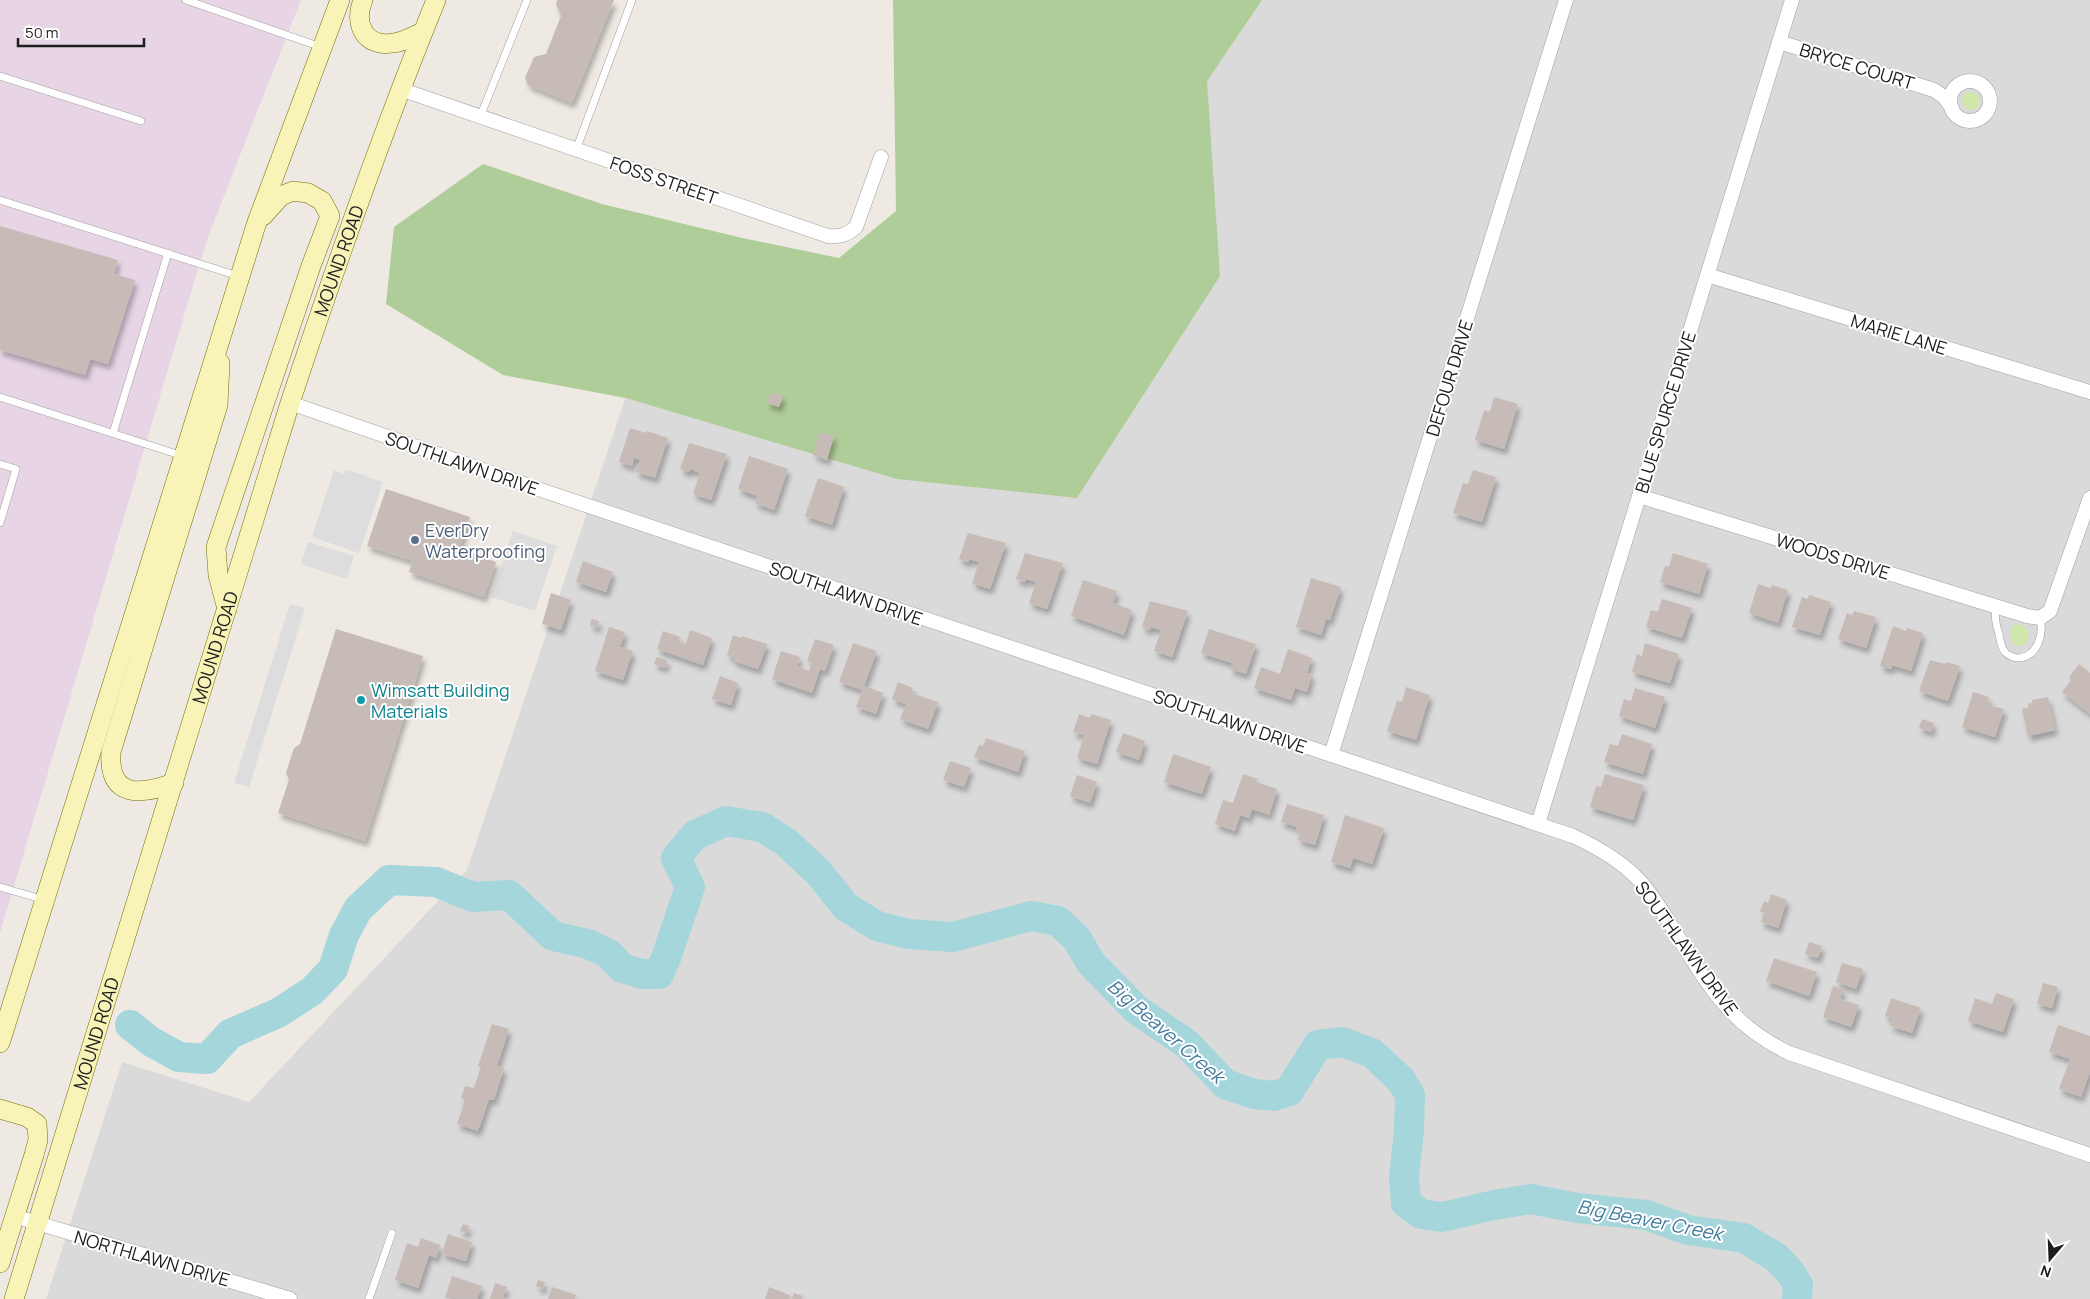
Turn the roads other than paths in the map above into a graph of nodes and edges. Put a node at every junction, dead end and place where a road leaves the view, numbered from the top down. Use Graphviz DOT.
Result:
graph roads {
  1 [pos="186,0"];
  2 [pos="340,0"];
  3 [pos="363,0"];
  4 [pos="436,0"];
  5 [pos="527,0"];
  6 [pos="632,0"];
  7 [pos="1566,0"];
  8 [pos="1792,0"];
  9 [pos="423,32"];
  10 [pos="1779,42"];
  11 [pos="321,48"];
  12 [pos="0,76"];
  13 [pos="1959,85"];
  14 [pos="400,89"];
  15 [pos="1934,90"];
  16 [pos="1952,108"];
  17 [pos="480,116"];
  18 [pos="141,121"];
  19 [pos="576,150"];
  20 [pos="881,157"];
  21 [pos="0,200"];
  22 [pos="257,222"];
  23 [pos="168,253"];
  24 [pos="1707,275"];
  25 [pos="240,276"];
  26 [pos="2090,392"];
  27 [pos="0,397"];
  28 [pos="290,404"];
  29 [pos="113,433"];
  30 [pos="192,458"];
  31 [pos="0,464"];
  32 [pos="1639,496"];
  33 [pos="2090,498"];
  34 [pos="0,523"];
  35 [pos="1996,607"];
  36 [pos="227,608"];
  37 [pos="2033,617"];
  38 [pos="1331,755"];
  39 [pos="174,782"];
  40 [pos="1538,824"];
  41 [pos="0,887"];
  42 [pos="45,900"];
  43 [pos="0,1042"];
  44 [pos="0,1109"];
  45 [pos="2090,1155"];
  46 [pos="14,1216"];
  47 [pos="37,1224"];
  48 [pos="392,1233"];
  49 [pos="0,1263"];
  50 [pos="14,1299"];
  51 [pos="290,1299"];
  52 [pos="369,1299"];
  1 -- 11 [label="lane"];
  2 -- 11 [label="main road"];
  3 -- 9 [label="main road"];
  4 -- 9 [label="main road, MOUND ROAD"];
  5 -- 17 [label="lane"];
  6 -- 19 [label="lane"];
  7 -- 38 [label="street, DEFOUR DRIVE"];
  8 -- 10 [label="street, BLUE SPURCE DRIVE"];
  9 -- 14 [label="main road, MOUND ROAD"];
  10 -- 15 [label="street, BRYCE COURT"];
  10 -- 24 [label="street, BLUE SPURCE DRIVE"];
  11 -- 22 [label="main road"];
  12 -- 18 [label="lane"];
  13 -- 15 [label="street, BRYCE COURT"];
  13 -- 16 [label="street"];
  13 -- 16 [label="street, BRYCE COURT"];
  14 -- 17 [label="street, FOSS STREET"];
  14 -- 28 [label="main road, MOUND ROAD"];
  15 -- 16 [label="street, BRYCE COURT"];
  17 -- 19 [label="street, FOSS STREET"];
  19 -- 20 [label="street, FOSS STREET"];
  21 -- 23 [label="lane"];
  22 -- 25 [label="main road"];
  22 -- 36 [label="main road"];
  23 -- 25 [label="lane"];
  23 -- 29 [label="lane"];
  24 -- 26 [label="street, MARIE LANE"];
  24 -- 32 [label="street, BLUE SPURCE DRIVE"];
  25 -- 30 [label="main road"];
  27 -- 29 [label="lane"];
  28 -- 36 [label="main road, MOUND ROAD"];
  28 -- 38 [label="street, SOUTHLAWN DRIVE"];
  29 -- 30 [label="lane"];
  30 -- 39 [label="main road"];
  30 -- 42 [label="main road"];
  31 -- 34 [label="lane"];
  32 -- 35 [label="street, WOODS DRIVE"];
  32 -- 40 [label="street, BLUE SPURCE DRIVE"];
  33 -- 37 [label="street"];
  35 -- 37 [label="street, WOODS DRIVE"];
  35 -- 37 [label="lane"];
  36 -- 39 [label="main road, MOUND ROAD"];
  38 -- 40 [label="street, SOUTHLAWN DRIVE"];
  39 -- 47 [label="main road, MOUND ROAD"];
  40 -- 45 [label="street, SOUTHLAWN DRIVE"];
  41 -- 42 [label="lane"];
  42 -- 43 [label="main road"];
  44 -- 46 [label="main road"];
  46 -- 47 [label="street, NORTHLAWN DRIVE"];
  46 -- 49 [label="main road"];
  47 -- 50 [label="main road, MOUND ROAD"];
  47 -- 51 [label="street, NORTHLAWN DRIVE"];
  48 -- 52 [label="lane"];
}
